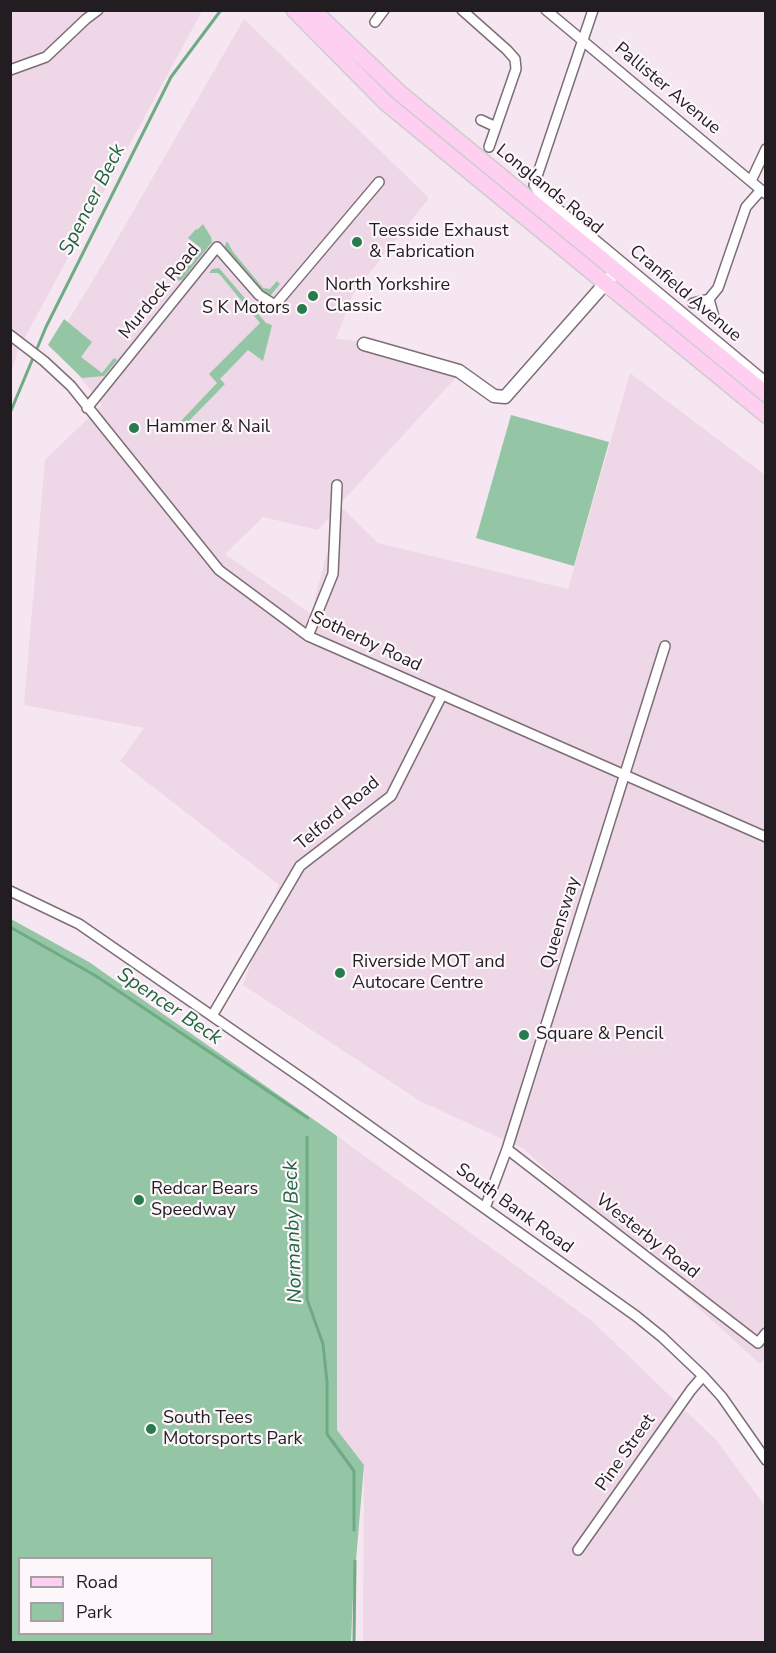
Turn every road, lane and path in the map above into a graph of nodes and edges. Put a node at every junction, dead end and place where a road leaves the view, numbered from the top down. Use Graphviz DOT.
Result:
graph roads {
  1 [pos="98,10"];
  2 [pos="294,10"];
  3 [pos="313,10"];
  4 [pos="384,10"];
  5 [pos="462,10"];
  6 [pos="546,10"];
  7 [pos="593,10"];
  8 [pos="375,22"];
  9 [pos="583,41"];
  10 [pos="10,70"];
  11 [pos="481,120"];
  12 [pos="496,127"];
  13 [pos="489,147"];
  14 [pos="765,149"];
  15 [pos="379,182"];
  16 [pos="751,182"];
  17 [pos="763,191"];
  18 [pos="617,270"];
  19 [pos="606,283"];
  20 [pos="710,299"];
  21 [pos="693,303"];
  22 [pos="714,317"];
  23 [pos="10,335"];
  24 [pos="364,344"];
  25 [pos="765,382"];
  26 [pos="765,394"];
  27 [pos="87,408"];
  28 [pos="765,415"];
  29 [pos="337,485"];
  30 [pos="308,636"];
  31 [pos="665,646"];
  32 [pos="442,695"];
  33 [pos="625,774"];
  34 [pos="765,837"];
  35 [pos="10,891"];
  36 [pos="212,1016"];
  37 [pos="507,1149"];
  38 [pos="485,1208"];
  39 [pos="765,1333"];
  40 [pos="703,1376"];
  41 [pos="765,1460"];
  42 [pos="578,1550"];
  1 -- 10 [label="street"];
  2 -- 19 [label="main road, Longlands Road"];
  3 -- 18 [label="main road, Longlands Road"];
  4 -- 8 [label="street"];
  5 -- 12 [label="street"];
  6 -- 9 [label="street, Pallister Avenue"];
  7 -- 9 [label="street, Cranfield Avenue"];
  9 -- 16 [label="street, Pallister Avenue"];
  9 -- 25 [label="street, Cranfield Avenue"];
  11 -- 12 [label="street"];
  12 -- 13 [label="street"];
  14 -- 16 [label="street"];
  15 -- 27 [label="street, Murdock Road"];
  16 -- 17 [label="street, Pallister Avenue"];
  17 -- 20 [label="street"];
  18 -- 19 [label="street"];
  18 -- 26 [label="main road, Longlands Road"];
  19 -- 24 [label="street"];
  19 -- 28 [label="main road, Longlands Road"];
  20 -- 21 [label="street"];
  20 -- 22 [label="street"];
  23 -- 27 [label="street, Sotherby Road"];
  27 -- 30 [label="street, Sotherby Road"];
  29 -- 30 [label="street"];
  30 -- 32 [label="street, Sotherby Road"];
  31 -- 33 [label="street, Queensway"];
  32 -- 33 [label="street, Sotherby Road"];
  32 -- 36 [label="street, Telford Road"];
  33 -- 34 [label="street, Sotherby Road"];
  33 -- 37 [label="street, Queensway"];
  35 -- 36 [label="street, South Bank Road"];
  36 -- 38 [label="street, South Bank Road"];
  37 -- 38 [label="street, Queensway"];
  37 -- 39 [label="street, Westerby Road"];
  38 -- 40 [label="street, South Bank Road"];
  40 -- 41 [label="street, South Bank Road"];
  40 -- 42 [label="street, Pine Street"];
}
